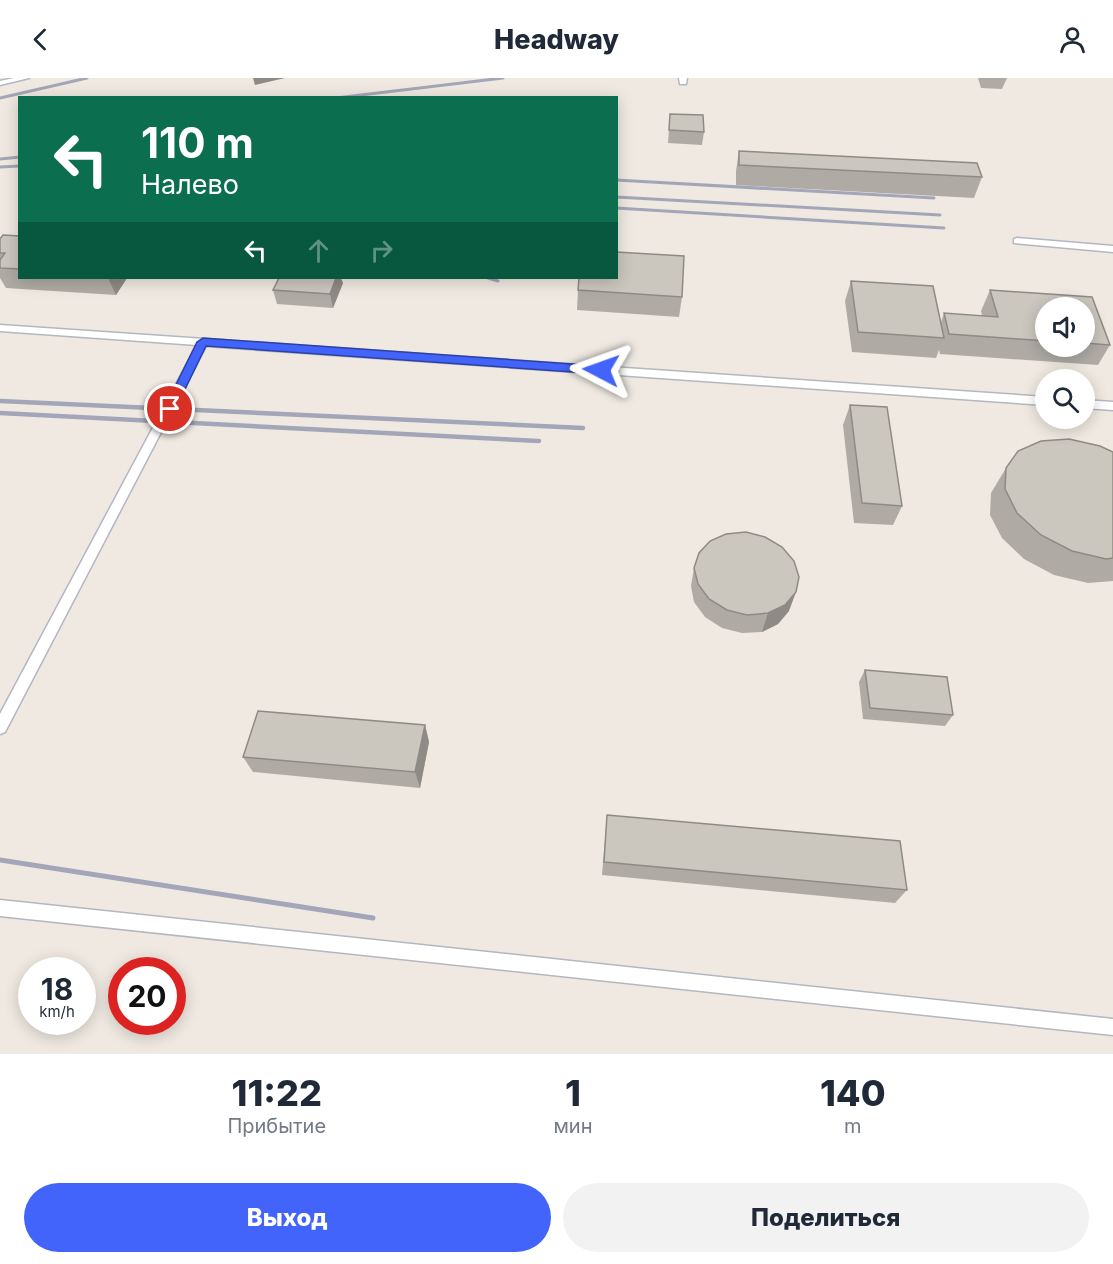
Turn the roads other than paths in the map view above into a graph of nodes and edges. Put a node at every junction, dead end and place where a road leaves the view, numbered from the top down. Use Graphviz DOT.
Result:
graph roads {
  1 [pos="24,78"];
  2 [pos="0,83"];
  3 [pos="1017,241"];
  4 [pos="1113,249"];
  5 [pos="0,328"];
  6 [pos="203,342"];
  7 [pos="1035,400"];
  8 [pos="1095,405"];
  9 [pos="1113,406"];
  10 [pos="0,728"];
  11 [pos="0,908"];
  12 [pos="1113,1027"];
  1 -- 2 [label="lane"];
  3 -- 4 [label="lane"];
  5 -- 6 [label="lane"];
  6 -- 7 [label="lane"];
  6 -- 10 [label="lane"];
  8 -- 9 [label="lane"];
  11 -- 12 [label="lane"];
}
